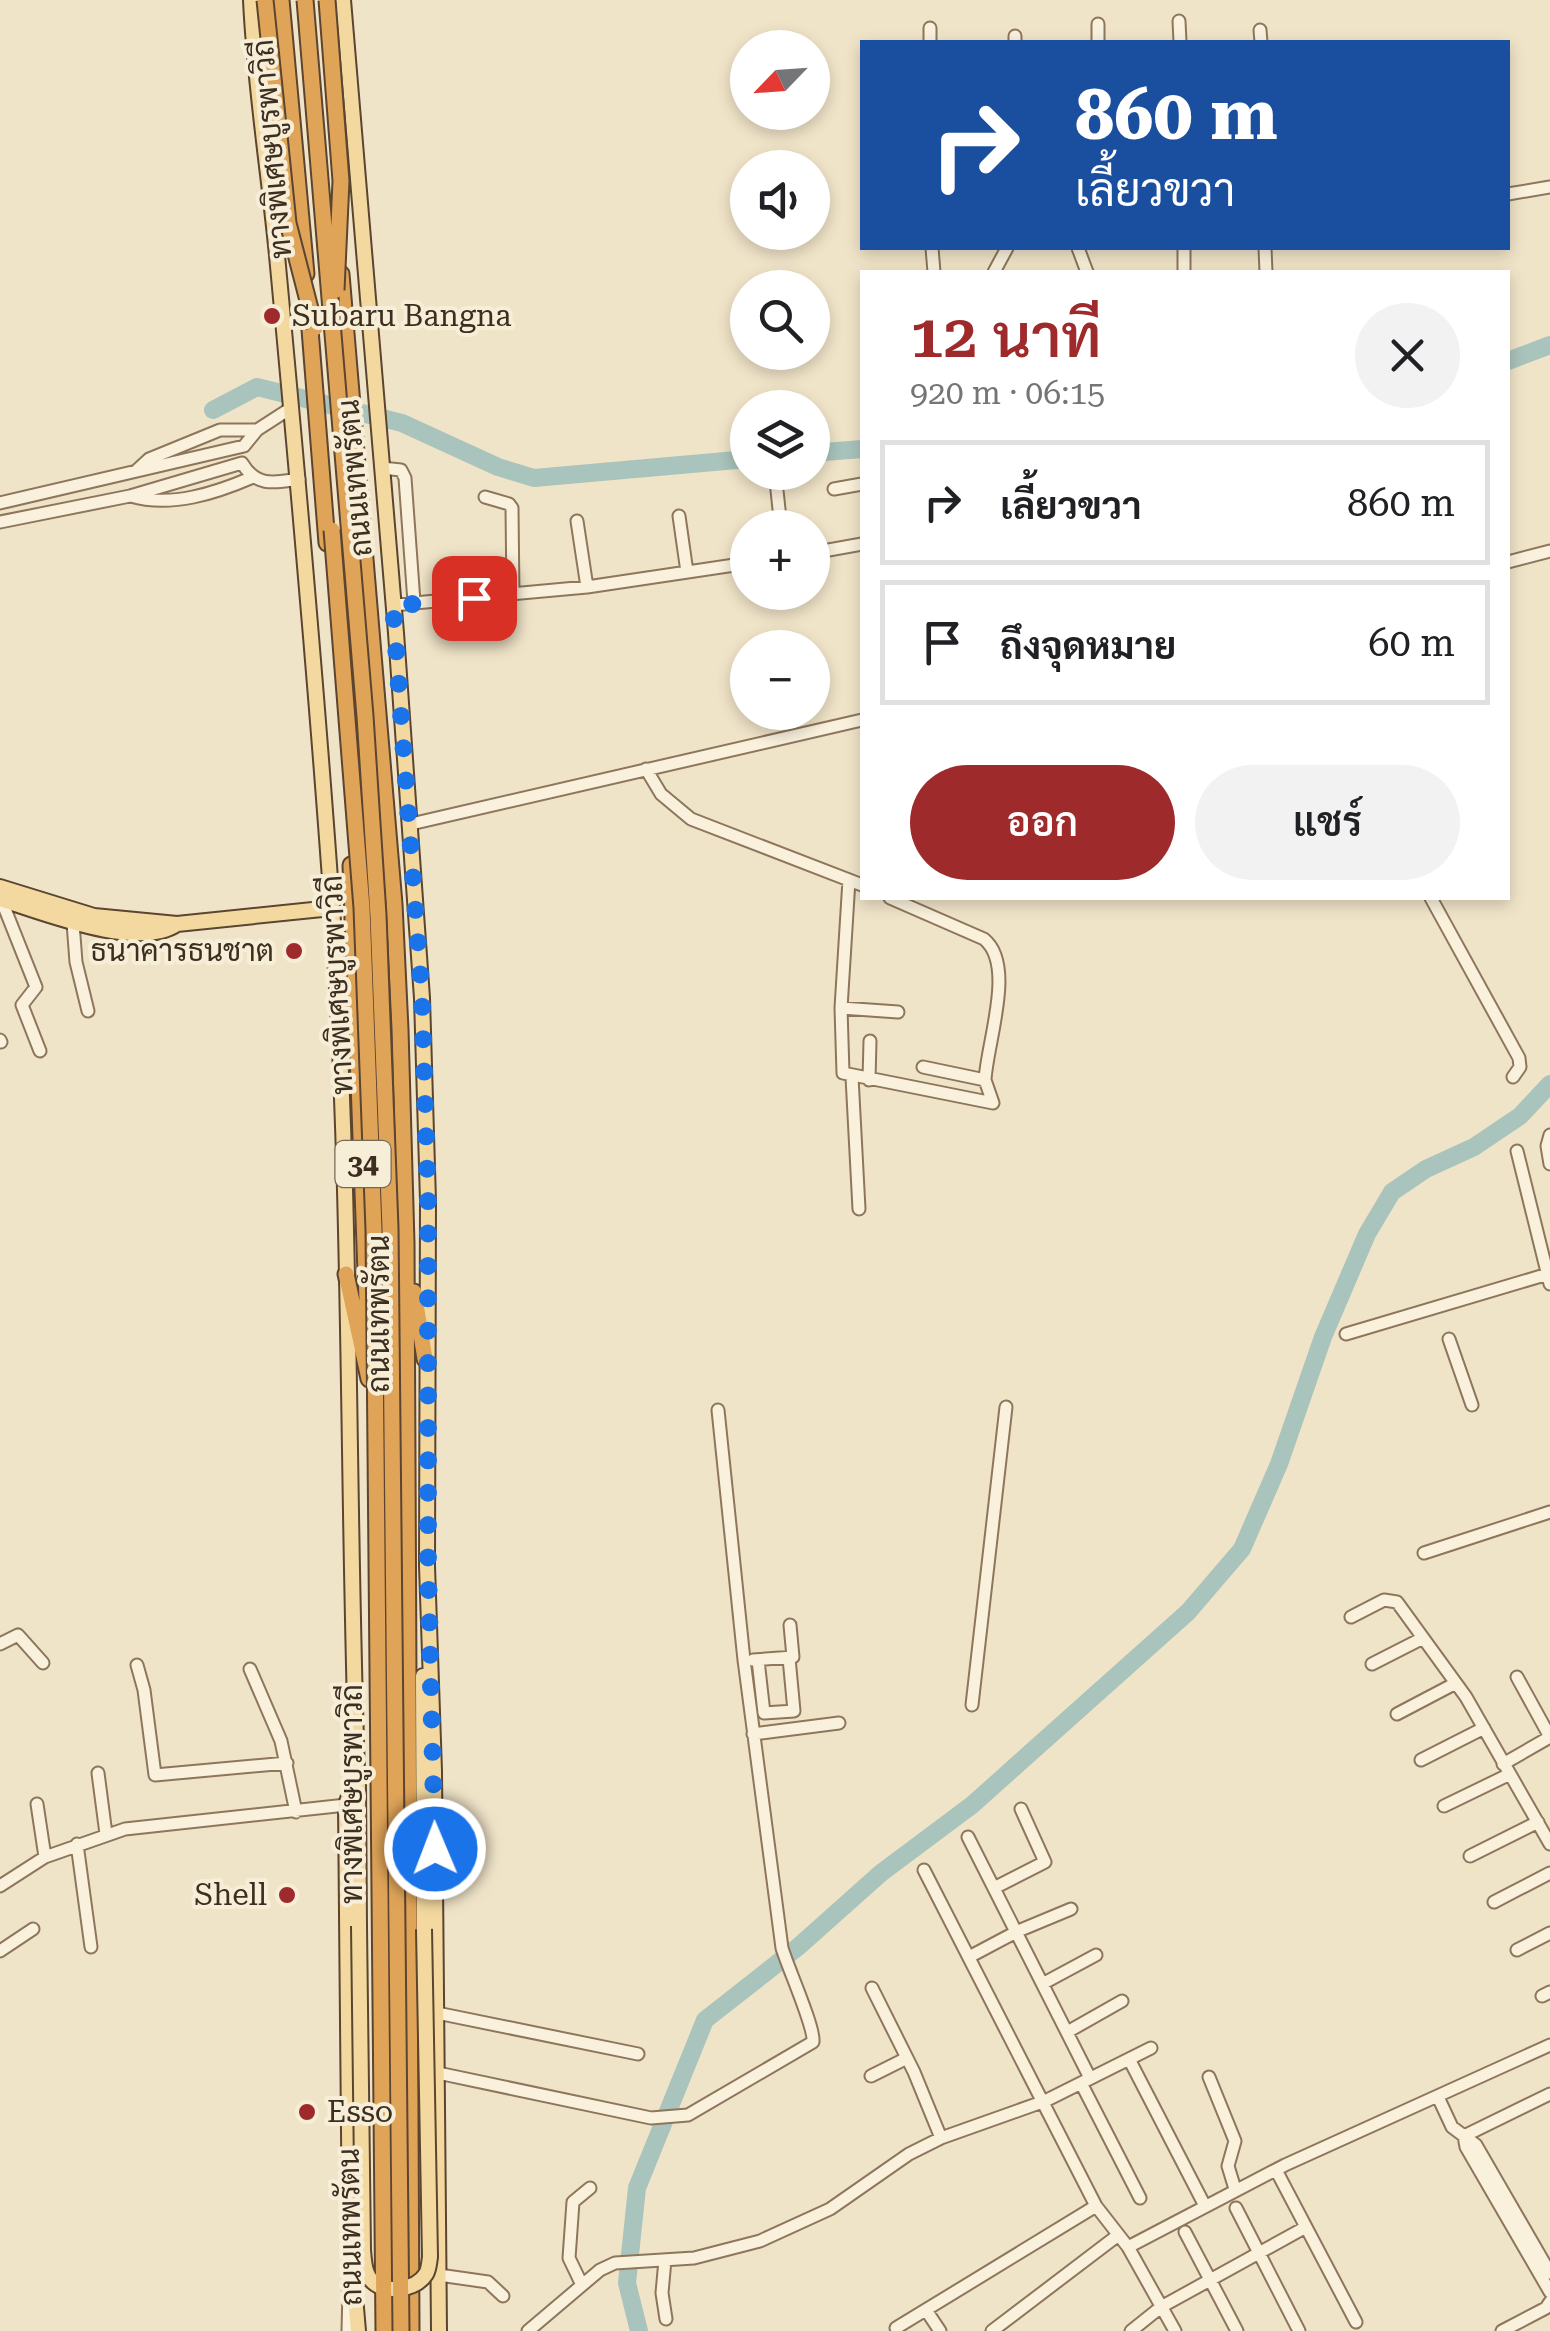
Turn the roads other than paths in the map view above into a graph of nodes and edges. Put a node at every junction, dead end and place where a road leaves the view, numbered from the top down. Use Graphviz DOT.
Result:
graph roads {
  1 [pos="251,0"];
  2 [pos="265,0"];
  3 [pos="284,0"];
  4 [pos="304,0"];
  5 [pos="326,0"];
  6 [pos="343,0"];
  7 [pos="1180,21"];
  8 [pos="1098,24"];
  9 [pos="930,28"];
  10 [pos="930,40"];
  11 [pos="1098,40"];
  12 [pos="1180,40"];
  13 [pos="293,145"];
  14 [pos="269,180"];
  15 [pos="1550,187"];
  16 [pos="1510,194"];
  17 [pos="332,326"];
  18 [pos="315,328"];
  19 [pos="291,408"];
  20 [pos="257,430"];
  21 [pos="244,446"];
  22 [pos="242,463"];
  23 [pos="382,468"];
  24 [pos="133,474"];
  25 [pos="253,478"];
  26 [pos="299,479"];
  27 [pos="860,484"];
  28 [pos="834,489"];
  29 [pos="130,496"];
  30 [pos="485,497"];
  31 [pos="0,503"];
  32 [pos="679,516"];
  33 [pos="0,522"];
  34 [pos="578,522"];
  35 [pos="860,544"];
  36 [pos="830,550"];
  37 [pos="1550,551"];
  38 [pos="1510,561"];
  39 [pos="730,566"];
  40 [pos="687,572"];
  41 [pos="587,587"];
  42 [pos="513,595"];
  43 [pos="414,602"];
  44 [pos="393,606"];
  45 [pos="860,720"];
  46 [pos="646,769"];
  47 [pos="410,824"];
  48 [pos="849,880"];
  49 [pos="860,885"];
  50 [pos="0,895"];
  51 [pos="894,900"];
  52 [pos="1432,900"];
  53 [pos="332,908"];
  54 [pos="73,923"];
  55 [pos="176,924"];
  56 [pos="841,1008"];
  57 [pos="88,1012"];
  58 [pos="898,1012"];
  59 [pos="870,1041"];
  60 [pos="40,1051"];
  61 [pos="923,1067"];
  62 [pos="852,1077"];
  63 [pos="1513,1077"];
  64 [pos="868,1080"];
  65 [pos="985,1080"];
  66 [pos="1550,1135"];
  67 [pos="1517,1150"];
  68 [pos="1550,1164"];
  69 [pos="859,1208"];
  70 [pos="406,1243"];
  71 [pos="346,1274"];
  72 [pos="1549,1279"];
  73 [pos="1346,1334"];
  74 [pos="1449,1339"];
  75 [pos="426,1358"];
  76 [pos="370,1380"];
  77 [pos="1472,1406"];
  78 [pos="1006,1407"];
  79 [pos="718,1410"];
  80 [pos="1550,1512"];
  81 [pos="1424,1553"];
  82 [pos="428,1566"];
  83 [pos="1351,1617"];
  84 [pos="790,1624"];
  85 [pos="1423,1638"];
  86 [pos="0,1644"];
  87 [pos="789,1658"];
  88 [pos="744,1660"];
  89 [pos="758,1660"];
  90 [pos="43,1663"];
  91 [pos="1372,1664"];
  92 [pos="137,1665"];
  93 [pos="250,1669"];
  94 [pos="1517,1678"];
  95 [pos="1456,1683"];
  96 [pos="972,1705"];
  97 [pos="1396,1714"];
  98 [pos="839,1723"];
  99 [pos="1484,1728"];
  100 [pos="753,1734"];
  101 [pos="1550,1737"];
  102 [pos="1422,1760"];
  103 [pos="287,1763"];
  104 [pos="1506,1769"];
  105 [pos="357,1772"];
  106 [pos="98,1774"];
  107 [pos="37,1804"];
  108 [pos="346,1804"];
  109 [pos="1444,1806"];
  110 [pos="1021,1810"];
  111 [pos="296,1812"];
  112 [pos="1538,1822"];
  113 [pos="106,1834"];
  114 [pos="968,1837"];
  115 [pos="77,1844"];
  116 [pos="1550,1844"];
  117 [pos="1470,1856"];
  118 [pos="45,1857"];
  119 [pos="924,1870"];
  120 [pos="1550,1874"];
  121 [pos="0,1885"];
  122 [pos="994,1888"];
  123 [pos="1494,1902"];
  124 [pos="1072,1909"];
  125 [pos="33,1929"];
  126 [pos="1018,1931"];
  127 [pos="1550,1933"];
  128 [pos="92,1948"];
  129 [pos="1517,1950"];
  130 [pos="0,1951"];
  131 [pos="1096,1955"];
  132 [pos="969,1957"];
  133 [pos="1044,1983"];
  134 [pos="872,1988"];
  135 [pos="1122,2001"];
  136 [pos="437,2013"];
  137 [pos="1069,2031"];
  138 [pos="1550,2045"];
  139 [pos="1150,2048"];
  140 [pos="638,2054"];
  141 [pos="906,2058"];
  142 [pos="1128,2059"];
  143 [pos="438,2072"];
  144 [pos="871,2076"];
  145 [pos="1209,2078"];
  146 [pos="1086,2080"];
  147 [pos="1550,2094"];
  148 [pos="1438,2097"];
  149 [pos="1045,2101"];
  150 [pos="1464,2136"];
  151 [pos="941,2138"];
  152 [pos="1276,2170"];
  153 [pos="590,2188"];
  154 [pos="1235,2190"];
  155 [pos="1140,2198"];
  156 [pos="1096,2206"];
  157 [pos="1204,2206"];
  158 [pos="1236,2208"];
  159 [pos="1306,2228"];
  160 [pos="1185,2232"];
  161 [pos="1117,2236"];
  162 [pos="1128,2247"];
  163 [pos="1259,2253"];
  164 [pos="665,2260"];
  165 [pos="352,2266"];
  166 [pos="1550,2273"];
  167 [pos="439,2275"];
  168 [pos="1210,2280"];
  169 [pos="582,2285"];
  170 [pos="1550,2292"];
  171 [pos="502,2296"];
  172 [pos="1550,2302"];
  173 [pos="1161,2306"];
  174 [pos="926,2310"];
  175 [pos="666,2319"];
  176 [pos="1356,2322"];
  177 [pos="896,2328"];
  178 [pos="348,2331"];
  179 [pos="358,2331"];
  180 [pos="381,2331"];
  181 [pos="401,2331"];
  182 [pos="411,2331"];
  183 [pos="439,2331"];
  184 [pos="528,2331"];
  185 [pos="940,2331"];
  186 [pos="992,2331"];
  187 [pos="1131,2331"];
  188 [pos="1175,2331"];
  189 [pos="1237,2331"];
  190 [pos="1299,2331"];
  191 [pos="1502,2331"];
  1 -- 14 [label="main road, ถนนเทพรัตน / 34"];
  2 -- 18 [label="highway, bridge"];
  3 -- 13 [label="highway, ถนนเทพรัตน / 34"];
  3 -- 18 [label="highway, ทางพิเศษบูรพาวิถี, bridge"];
  4 -- 17 [label="highway, ทางพิเศษบูรพาวิถี, bridge"];
  5 -- 17 [label="highway, bridge"];
  5 -- 70 [label="highway, ถนนเทพรัตน / 34"];
  6 -- 23 [label="main road, ถนนเทพรัตน / 34"];
  7 -- 12 [label="street"];
  8 -- 11 [label="street"];
  9 -- 10 [label="street"];
  13 -- 14 [label="main road"];
  13 -- 76 [label="highway, ถนนเทพรัตน / 34"];
  14 -- 19 [label="main road, ถนนเทพรัตน / 34"];
  15 -- 16 [label="street"];
  17 -- 181 [label="highway, ทางพิเศษบูรพาวิถี, bridge"];
  18 -- 180 [label="highway, ทางพิเศษบูรพาวิถี, bridge"];
  19 -- 20 [label="street"];
  19 -- 26 [label="main road, ถนนเทพรัตน / 34"];
  20 -- 21 [label="street"];
  20 -- 24 [label="street"];
  21 -- 22 [label="street"];
  21 -- 24 [label="street"];
  22 -- 25 [label="street"];
  22 -- 29 [label="street"];
  23 -- 43 [label="street"];
  23 -- 44 [label="main road, ถนนเทพรัตน / 34"];
  24 -- 31 [label="street"];
  25 -- 26 [label="street"];
  25 -- 29 [label="street"];
  26 -- 53 [label="main road, ถนนเทพรัตน / 34"];
  27 -- 28 [label="street"];
  29 -- 33 [label="street"];
  30 -- 42 [label="street"];
  32 -- 40 [label="street"];
  34 -- 41 [label="street"];
  35 -- 36 [label="street"];
  37 -- 38 [label="street"];
  39 -- 40 [label="street"];
  40 -- 41 [label="street"];
  41 -- 42 [label="street"];
  42 -- 43 [label="street"];
  43 -- 44 [label="street"];
  44 -- 47 [label="main road, ถนนเทพรัตน / 34"];
  45 -- 46 [label="street"];
  46 -- 47 [label="street"];
  46 -- 48 [label="street"];
  47 -- 75 [label="main road, ถนนเทพรัตน / 34"];
  48 -- 49 [label="street"];
  48 -- 56 [label="street"];
  50 -- 54 [label="main road"];
  50 -- 55 [label="main road"];
  50 -- 60 [label="street"];
  51 -- 65 [label="street"];
  52 -- 63 [label="street"];
  53 -- 55 [label="main road"];
  53 -- 71 [label="main road, ถนนเทพรัตน / 34"];
  54 -- 55 [label="main road"];
  54 -- 57 [label="street"];
  56 -- 58 [label="street"];
  56 -- 62 [label="street"];
  59 -- 64 [label="street"];
  61 -- 65 [label="street"];
  62 -- 64 [label="street"];
  62 -- 69 [label="street"];
  64 -- 65 [label="street"];
  66 -- 68 [label="street"];
  67 -- 72 [label="street"];
  70 -- 75 [label="highway"];
  70 -- 182 [label="highway, ถนนเทพรัตน / 34"];
  71 -- 76 [label="highway"];
  71 -- 105 [label="main road, ถนนเทพรัตน / 34"];
  72 -- 73 [label="street"];
  74 -- 77 [label="street"];
  75 -- 82 [label="main road, ถนนเทพรัตน / 34"];
  76 -- 180 [label="highway, ถนนเทพรัตน / 34"];
  78 -- 96 [label="street"];
  79 -- 88 [label="street"];
  80 -- 81 [label="street"];
  82 -- 105 [label="main road, bridge"];
  82 -- 136 [label="main road, ถนนเทพรัตน / 34"];
  83 -- 85 [label="street"];
  84 -- 87 [label="street"];
  85 -- 91 [label="street"];
  85 -- 95 [label="street"];
  86 -- 90 [label="street"];
  87 -- 89 [label="street"];
  87 -- 89 [label="street"];
  88 -- 89 [label="street"];
  88 -- 100 [label="street"];
  92 -- 103 [label="street"];
  93 -- 103 [label="street"];
  94 -- 101 [label="street"];
  95 -- 97 [label="street"];
  95 -- 99 [label="street"];
  98 -- 100 [label="street"];
  99 -- 102 [label="street"];
  99 -- 104 [label="street"];
  100 -- 143 [label="street"];
  101 -- 104 [label="street"];
  103 -- 111 [label="street"];
  104 -- 109 [label="street"];
  104 -- 112 [label="street"];
  105 -- 108 [label="main road, ถนนเทพรัตน / 34"];
  106 -- 113 [label="street"];
  107 -- 118 [label="street"];
  108 -- 111 [label="street"];
  108 -- 165 [label="main road, ถนนเทพรัตน / 34"];
  110 -- 122 [label="street"];
  111 -- 113 [label="street"];
  112 -- 116 [label="street"];
  112 -- 117 [label="street"];
  113 -- 115 [label="street"];
  114 -- 122 [label="street"];
  115 -- 118 [label="street"];
  115 -- 128 [label="street"];
  118 -- 121 [label="street"];
  119 -- 132 [label="street"];
  120 -- 123 [label="street"];
  122 -- 126 [label="street"];
  124 -- 126 [label="street"];
  125 -- 130 [label="street"];
  126 -- 132 [label="street"];
  126 -- 133 [label="street"];
  127 -- 129 [label="street"];
  131 -- 133 [label="street"];
  132 -- 149 [label="street"];
  133 -- 137 [label="street"];
  134 -- 141 [label="street"];
  135 -- 137 [label="street"];
  136 -- 140 [label="street"];
  136 -- 143 [label="main road, ถนนเทพรัตน / 34"];
  137 -- 146 [label="street"];
  138 -- 148 [label="street"];
  139 -- 142 [label="street"];
  141 -- 144 [label="street"];
  141 -- 151 [label="street"];
  142 -- 146 [label="street"];
  142 -- 157 [label="street"];
  143 -- 167 [label="main road, ถนนเทพรัตน / 34"];
  145 -- 154 [label="street"];
  146 -- 149 [label="street"];
  146 -- 155 [label="street"];
  147 -- 150 [label="street"];
  148 -- 150 [label="street"];
  148 -- 152 [label="street"];
  149 -- 151 [label="street"];
  149 -- 156 [label="street"];
  150 -- 166 [label="street"];
  150 -- 170 [label="street"];
  151 -- 164 [label="street"];
  152 -- 154 [label="street"];
  152 -- 159 [label="street"];
  153 -- 169 [label="street"];
  154 -- 157 [label="street"];
  156 -- 161 [label="street"];
  156 -- 174 [label="street"];
  157 -- 162 [label="street"];
  158 -- 163 [label="street"];
  159 -- 163 [label="street"];
  159 -- 176 [label="street"];
  160 -- 168 [label="street"];
  161 -- 162 [label="street"];
  161 -- 186 [label="street"];
  162 -- 173 [label="street"];
  163 -- 168 [label="street"];
  163 -- 190 [label="street"];
  164 -- 169 [label="street"];
  164 -- 175 [label="street"];
  165 -- 178 [label="street"];
  165 -- 179 [label="main road, ถนนเทพรัตน / 34"];
  167 -- 171 [label="street"];
  167 -- 183 [label="main road, ถนนเทพรัตน / 34"];
  168 -- 173 [label="street"];
  168 -- 189 [label="street"];
  169 -- 184 [label="street"];
  172 -- 191 [label="street"];
  173 -- 187 [label="street"];
  173 -- 188 [label="street"];
  174 -- 177 [label="street"];
  174 -- 185 [label="street"];
}
